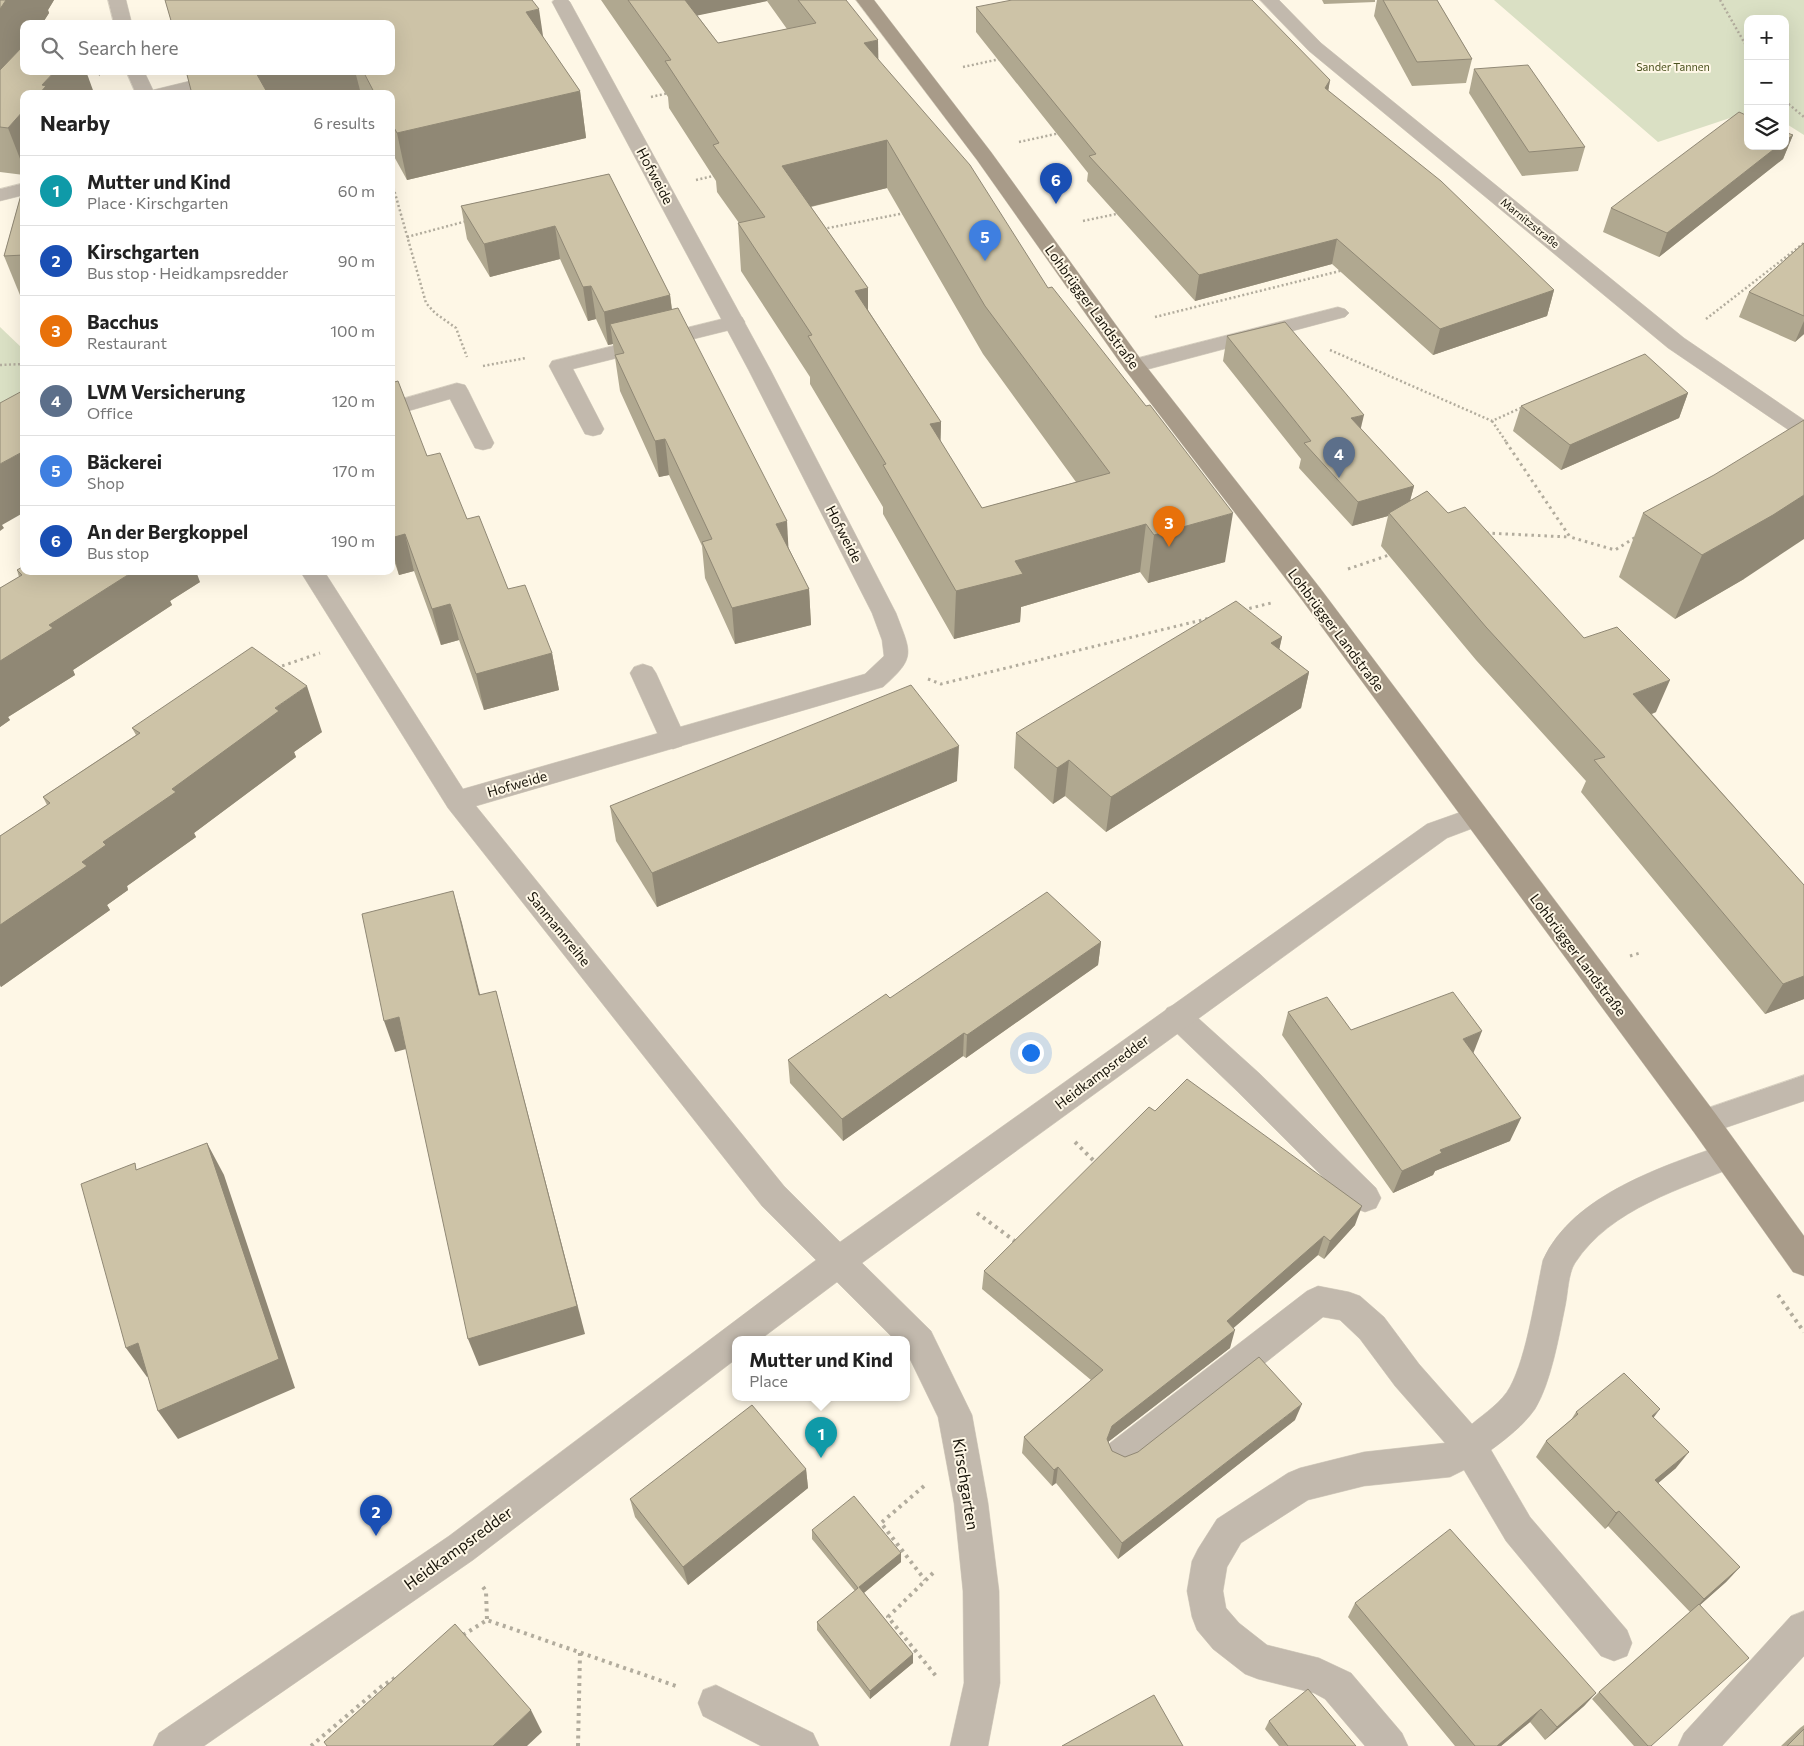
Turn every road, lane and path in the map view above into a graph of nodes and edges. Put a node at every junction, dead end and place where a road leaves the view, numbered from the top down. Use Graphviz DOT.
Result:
graph roads {
  1 [pos="117,0"];
  2 [pos="865,0"];
  3 [pos="1269,0"];
  4 [pos="1720,0"];
  5 [pos="559,3"];
  6 [pos="122,20"];
  7 [pos="1744,42"];
  8 [pos="1002,59"];
  9 [pos="963,67"];
  10 [pos="138,75"];
  11 [pos="238,75"];
  12 [pos="143,90"];
  13 [pos="176,90"];
  14 [pos="675,92"];
  15 [pos="616,104"];
  16 [pos="1789,104"];
  17 [pos="1804,117"];
  18 [pos="1067,131"];
  19 [pos="1019,142"];
  20 [pos="719,175"];
  21 [pos="662,188"];
  22 [pos="20,190"];
  23 [pos="395,194"];
  24 [pos="0,195"];
  25 [pos="912,211"];
  26 [pos="1121,213"];
  27 [pos="474,220"];
  28 [pos="1082,221"];
  29 [pos="814,231"];
  30 [pos="407,237"];
  31 [pos="1804,243"];
  32 [pos="1352,268"];
  33 [pos="1338,313"];
  34 [pos="1155,318"];
  35 [pos="734,322"];
  36 [pos="1281,328"];
  37 [pos="1676,343"];
  38 [pos="20,364"];
  39 [pos="468,364"];
  40 [pos="0,365"];
  41 [pos="1134,366"];
  42 [pos="1529,405"];
  43 [pos="395,408"];
  44 [pos="1492,421"];
  45 [pos="592,429"];
  46 [pos="1804,430"];
  47 [pos="483,443"];
  48 [pos="1480,534"];
  49 [pos="1640,535"];
  50 [pos="1570,537"];
  51 [pos="1394,554"];
  52 [pos="1348,569"];
  53 [pos="314,575"];
  54 [pos="1311,594"];
  55 [pos="1241,610"];
  56 [pos="1212,618"];
  57 [pos="356,642"];
  58 [pos="892,664"];
  59 [pos="274,668"];
  60 [pos="643,673"];
  61 [pos="673,739"];
  62 [pos="457,801"];
  63 [pos="1475,817"];
  64 [pos="1177,1016"];
  65 [pos="1804,1088"];
  66 [pos="1704,1122"];
  67 [pos="1728,1156"];
  68 [pos="943,1187"];
  69 [pos="1365,1198"];
  70 [pos="1024,1248"];
  71 [pos="838,1262"];
  72 [pos="1804,1262"];
  73 [pos="740,1336"];
  74 [pos="732,1342"];
  75 [pos="1469,1446"];
  76 [pos="962,1453"];
  77 [pos="1122,1455"];
  78 [pos="974,1536"];
  79 [pos="925,1580"];
  80 [pos="1804,1629"];
  81 [pos="455,1640"];
  82 [pos="1614,1643"];
  83 [pos="580,1653"];
  84 [pos="406,1671"];
  85 [pos="382,1686"];
  86 [pos="389,1694"];
  87 [pos="716,1703"];
  88 [pos="971,1733"];
  89 [pos="172,1746"];
  90 [pos="311,1746"];
  91 [pos="578,1746"];
  92 [pos="800,1746"];
  93 [pos="1389,1746"];
  94 [pos="1697,1746"];
  1 -- 6 [label="street"];
  2 -- 41 [label="street, Lohbrügger Landstraße"];
  3 -- 37 [label="street, Marnitzstraße"];
  4 -- 7 [label="path"];
  5 -- 15 [label="street, Hofweide"];
  8 -- 9 [label="path"];
  10 -- 12 [label="street"];
  11 -- 13 [label="street"];
  14 -- 15 [label="path"];
  15 -- 21 [label="street, Hofweide"];
  16 -- 17 [label="path"];
  18 -- 19 [label="path"];
  20 -- 21 [label="path"];
  21 -- 35 [label="street, Hofweide"];
  22 -- 24 [label="street"];
  23 -- 30 [label="path"];
  25 -- 29 [label="path"];
  26 -- 28 [label="path"];
  27 -- 30 [label="path"];
  30 -- 39 [label="path"];
  31 -- 37 [label="path"];
  32 -- 34 [label="path"];
  33 -- 36 [label="street"];
  35 -- 45 [label="street"];
  35 -- 58 [label="street, Hofweide"];
  36 -- 41 [label="street"];
  36 -- 44 [label="path"];
  37 -- 46 [label="street, Marnitzstraße"];
  38 -- 40 [label="path"];
  41 -- 54 [label="street, Lohbrügger Landstraße"];
  42 -- 44 [label="path"];
  43 -- 47 [label="street"];
  44 -- 50 [label="path"];
  48 -- 50 [label="path"];
  49 -- 50 [label="path"];
  51 -- 52 [label="path"];
  53 -- 57 [label="street, Sanmannreihe"];
  54 -- 55 [label="path"];
  54 -- 63 [label="street, Lohbrügger Landstraße"];
  56 -- 58 [label="path"];
  57 -- 59 [label="path"];
  57 -- 62 [label="street, Sanmannreihe"];
  58 -- 61 [label="street, Hofweide"];
  60 -- 61 [label="street"];
  61 -- 62 [label="street, Hofweide"];
  62 -- 71 [label="street, Sanmannreihe"];
  63 -- 64 [label="street, Heidkampsredder"];
  63 -- 66 [label="street, Lohbrügger Landstraße"];
  64 -- 68 [label="street, Heidkampsredder"];
  64 -- 69 [label="street"];
  65 -- 66 [label="street"];
  66 -- 67 [label="street, Lohbrügger Landstraße"];
  67 -- 72 [label="street, Lohbrügger Landstraße"];
  67 -- 75 [label="street"];
  68 -- 70 [label="path"];
  68 -- 71 [label="street, Heidkampsredder"];
  71 -- 73 [label="street, Heidkampsredder"];
  71 -- 76 [label="street, Kirschgarten"];
  74 -- 89 [label="street, Heidkampsredder"];
  75 -- 77 [label="street"];
  75 -- 82 [label="street"];
  75 -- 93 [label="street"];
  76 -- 78 [label="street, Kirschgarten"];
  76 -- 79 [label="path"];
  78 -- 79 [label="path"];
  78 -- 88 [label="street, Kirschgarten"];
  79 -- 88 [label="path"];
  80 -- 94 [label="street"];
  81 -- 83 [label="path"];
  83 -- 87 [label="path"];
  83 -- 91 [label="path"];
  84 -- 85 [label="path"];
  85 -- 86 [label="path"];
  85 -- 90 [label="path"];
  87 -- 92 [label="street"];
}
